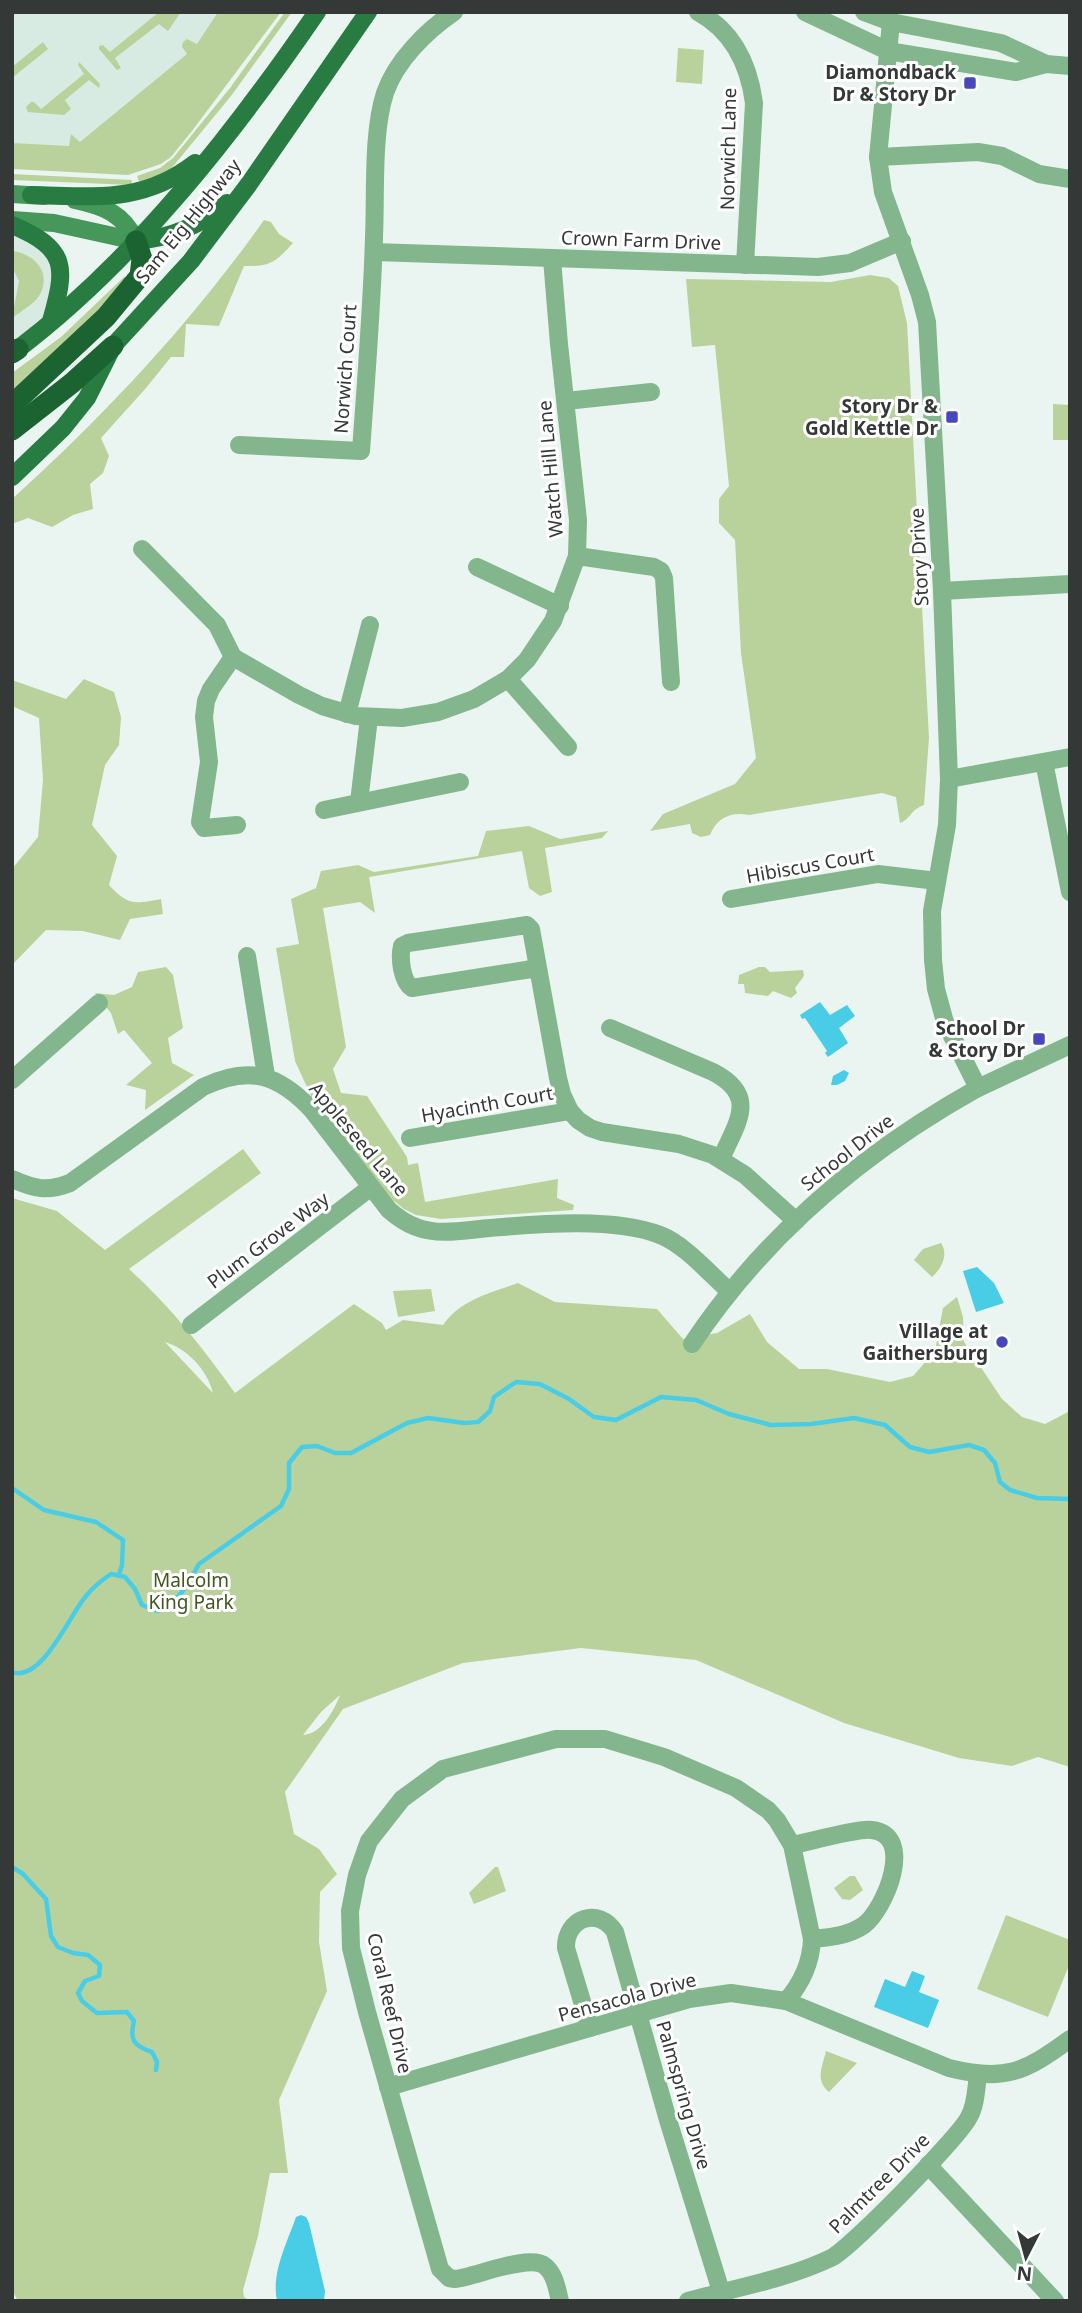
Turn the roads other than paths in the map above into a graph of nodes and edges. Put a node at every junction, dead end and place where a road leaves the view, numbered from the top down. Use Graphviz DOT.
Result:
graph roads {
  1 [pos="317,12"];
  2 [pos="368,12"];
  3 [pos="454,12"];
  4 [pos="698,12"];
  5 [pos="805,12"];
  6 [pos="864,12"];
  7 [pos="892,17"];
  8 [pos="888,51"];
  9 [pos="1046,64"];
  10 [pos="1070,66"];
  11 [pos="222,141"];
  12 [pos="878,157"];
  13 [pos="1070,179"];
  14 [pos="249,184"];
  15 [pos="12,194"];
  16 [pos="31,195"];
  17 [pos="12,223"];
  18 [pos="136,241"];
  19 [pos="902,241"];
  20 [pos="374,252"];
  21 [pos="552,259"];
  22 [pos="745,265"];
  23 [pos="50,325"];
  24 [pos="113,346"];
  25 [pos="14,350"];
  26 [pos="651,392"];
  27 [pos="566,401"];
  28 [pos="12,405"];
  29 [pos="12,430"];
  30 [pos="239,445"];
  31 [pos="12,477"];
  32 [pos="142,549"];
  33 [pos="577,556"];
  34 [pos="477,567"];
  35 [pos="1070,584"];
  36 [pos="942,591"];
  37 [pos="560,606"];
  38 [pos="370,625"];
  39 [pos="233,657"];
  40 [pos="508,679"];
  41 [pos="671,682"];
  42 [pos="347,714"];
  43 [pos="369,718"];
  44 [pos="568,747"];
  45 [pos="1070,757"];
  46 [pos="1044,762"];
  47 [pos="948,779"];
  48 [pos="460,782"];
  49 [pos="359,802"];
  50 [pos="324,810"];
  51 [pos="237,825"];
  52 [pos="937,881"];
  53 [pos="1070,892"];
  54 [pos="731,899"];
  55 [pos="247,956"];
  56 [pos="538,968"];
  57 [pos="99,1003"];
  58 [pos="610,1028"];
  59 [pos="1070,1045"];
  60 [pos="266,1076"];
  61 [pos="12,1080"];
  62 [pos="978,1088"];
  63 [pos="570,1111"];
  64 [pos="410,1138"];
  65 [pos="721,1159"];
  66 [pos="12,1179"];
  67 [pos="371,1187"];
  68 [pos="796,1221"];
  69 [pos="730,1292"];
  70 [pos="191,1325"];
  71 [pos="692,1344"];
  72 [pos="792,1845"];
  73 [pos="812,1939"];
  74 [pos="786,2001"];
  75 [pos="638,2014"];
  76 [pos="590,2028"];
  77 [pos="1070,2040"];
  78 [pos="978,2075"];
  79 [pos="388,2087"];
  80 [pos="928,2165"];
  81 [pos="723,2296"];
  82 [pos="560,2301"];
  83 [pos="688,2301"];
  84 [pos="1055,2301"];
  1 -- 11 [label="main road, Sam Eig Highway"];
  2 -- 14 [label="main road, Sam Eig Highway"];
  3 -- 20 [label="street"];
  4 -- 22 [label="street, Norwich Lane"];
  5 -- 8 [label="street"];
  6 -- 7 [label="street"];
  7 -- 8 [label="street, Story Drive"];
  7 -- 9 [label="street"];
  8 -- 9 [label="street"];
  8 -- 12 [label="street, Story Drive"];
  9 -- 10 [label="street"];
  11 -- 16 [label="main road"];
  11 -- 18 [label="main road, Sam Eig Highway"];
  12 -- 13 [label="street"];
  12 -- 19 [label="street, Story Drive"];
  14 -- 18 [label="main road"];
  14 -- 24 [label="main road, Sam Eig Highway"];
  15 -- 16 [label="main road"];
  16 -- 18 [label="main road"];
  17 -- 18 [label="main road"];
  17 -- 23 [label="main road"];
  18 -- 23 [label="main road, Sam Eig Highway"];
  18 -- 28 [label="highway"];
  19 -- 22 [label="street, Crown Farm Drive"];
  19 -- 36 [label="street, Story Drive"];
  20 -- 21 [label="street, Crown Farm Drive"];
  20 -- 30 [label="street, Norwich Court"];
  21 -- 22 [label="street, Crown Farm Drive"];
  21 -- 27 [label="street, Watch Hill Lane"];
  23 -- 25 [label="main road, Sam Eig Highway"];
  24 -- 29 [label="highway, Sam Eig Highway"];
  24 -- 31 [label="main road"];
  26 -- 27 [label="street"];
  27 -- 33 [label="street, Watch Hill Lane"];
  32 -- 39 [label="street"];
  33 -- 37 [label="street, Watch Hill Lane"];
  33 -- 41 [label="street"];
  34 -- 37 [label="street"];
  35 -- 36 [label="street"];
  36 -- 47 [label="street, Story Drive"];
  37 -- 40 [label="street, Watch Hill Lane"];
  38 -- 42 [label="street"];
  39 -- 42 [label="street, Watch Hill Lane"];
  39 -- 51 [label="street"];
  40 -- 43 [label="street, Watch Hill Lane"];
  40 -- 44 [label="street"];
  42 -- 43 [label="street, Watch Hill Lane"];
  43 -- 49 [label="street"];
  45 -- 46 [label="street"];
  46 -- 47 [label="street"];
  46 -- 53 [label="street"];
  47 -- 52 [label="street, Story Drive"];
  48 -- 49 [label="street"];
  49 -- 50 [label="street"];
  52 -- 54 [label="street, Hibiscus Court"];
  52 -- 62 [label="street, Story Drive"];
  55 -- 60 [label="street"];
  56 -- 56 [label="street"];
  56 -- 63 [label="street"];
  57 -- 61 [label="street"];
  58 -- 65 [label="street"];
  59 -- 62 [label="street, School Drive"];
  60 -- 66 [label="street"];
  60 -- 67 [label="street, Appleseed Lane"];
  62 -- 68 [label="street, School Drive"];
  63 -- 64 [label="street, Hyacinth Court"];
  63 -- 65 [label="street"];
  65 -- 68 [label="street"];
  67 -- 69 [label="street, Appleseed Lane"];
  67 -- 70 [label="street, Plum Grove Way"];
  68 -- 69 [label="street, School Drive"];
  69 -- 71 [label="street, School Drive"];
  72 -- 73 [label="street, Coral Reef Drive"];
  72 -- 73 [label="street"];
  72 -- 79 [label="street, Coral Reef Drive"];
  73 -- 74 [label="street, Coral Reef Drive"];
  74 -- 75 [label="street, Pensacola Drive"];
  74 -- 78 [label="street, Pensacola Drive"];
  75 -- 76 [label="street, Pensacola Drive"];
  75 -- 76 [label="street, Palmspring Drive"];
  75 -- 81 [label="street, Palmspring Drive"];
  76 -- 79 [label="street, Pensacola Drive"];
  77 -- 78 [label="street, Pensacola Drive"];
  78 -- 80 [label="street, Palmtree Drive"];
  79 -- 82 [label="street, Coral Reef Drive"];
  80 -- 81 [label="street, Palmtree Drive"];
  80 -- 84 [label="street"];
  81 -- 83 [label="street, Palmtree Drive"];
}
